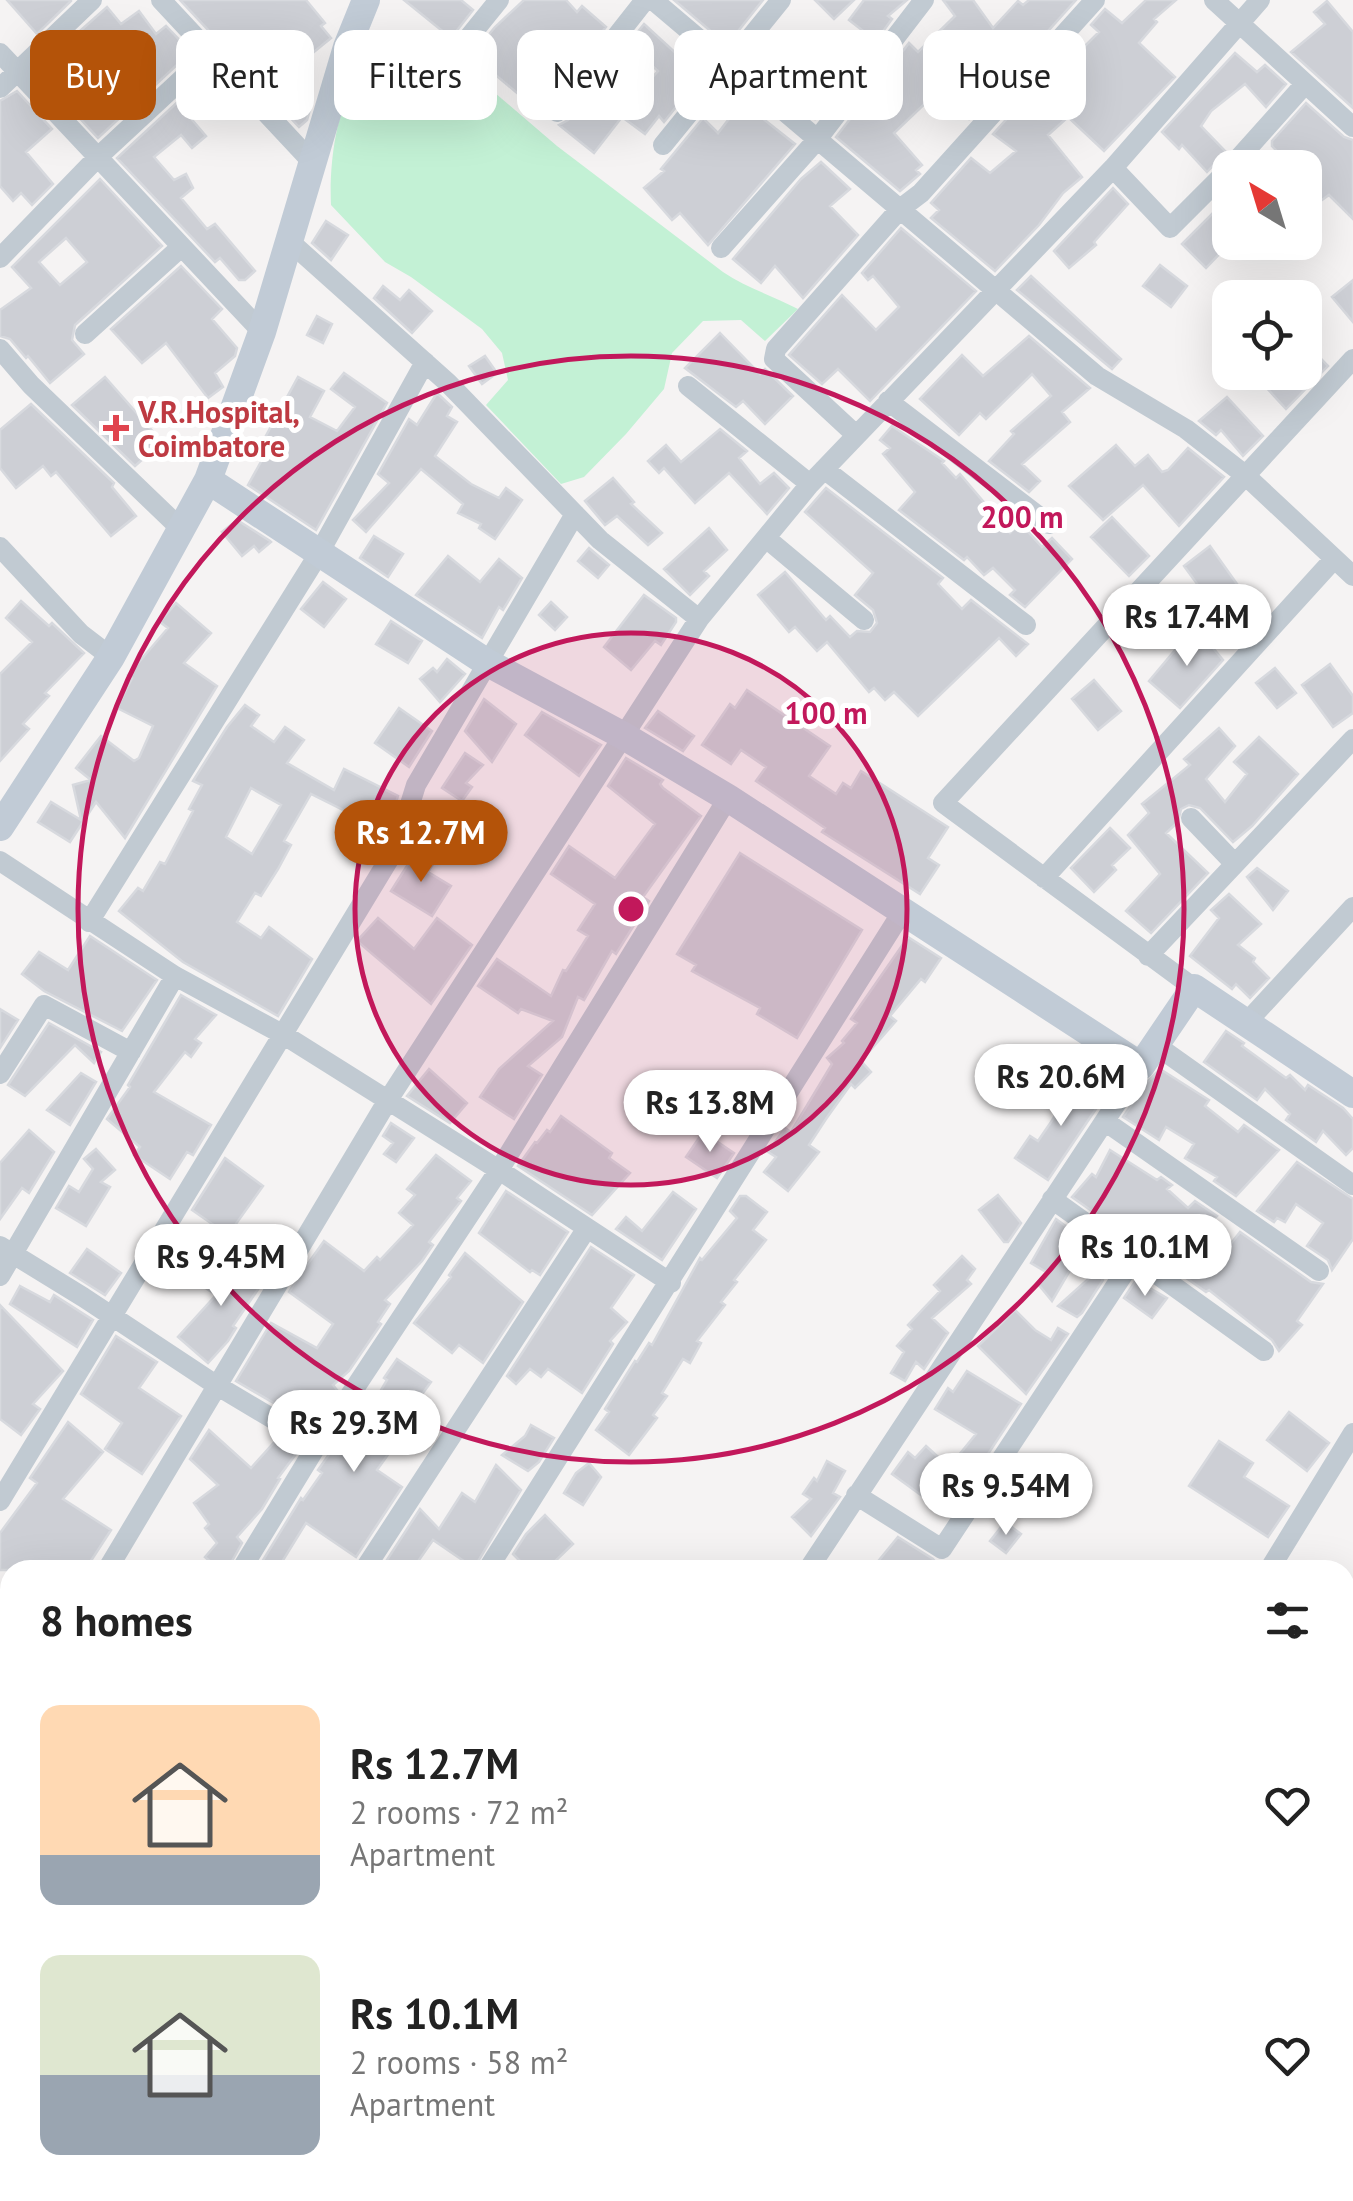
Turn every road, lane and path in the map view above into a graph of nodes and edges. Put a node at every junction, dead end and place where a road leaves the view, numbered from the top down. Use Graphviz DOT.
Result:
graph roads {
  1 [pos="92,0"];
  2 [pos="161,0"];
  3 [pos="366,0"];
  4 [pos="499,0"];
  5 [pos="645,0"];
  6 [pos="653,0"];
  7 [pos="781,0"];
  8 [pos="924,0"];
  9 [pos="1094,0"];
  10 [pos="1214,0"];
  11 [pos="1260,0"];
  12 [pos="1240,24"];
  13 [pos="189,30"];
  14 [pos="354,30"];
  15 [pos="475,30"];
  16 [pos="621,30"];
  17 [pos="690,30"];
  18 [pos="758,30"];
  19 [pos="0,53"];
  20 [pos="18,70"];
  21 [pos="1305,84"];
  22 [pos="176,85"];
  23 [pos="0,88"];
  24 [pos="334,90"];
  25 [pos="273,120"];
  26 [pos="685,120"];
  27 [pos="793,120"];
  28 [pos="1353,127"];
  29 [pos="816,141"];
  30 [pos="663,146"];
  31 [pos="1246,150"];
  32 [pos="98,158"];
  33 [pos="312,162"];
  34 [pos="1113,168"];
  35 [pos="1212,186"];
  36 [pos="900,208"];
  37 [pos="288,240"];
  38 [pos="180,248"];
  39 [pos="721,248"];
  40 [pos="0,258"];
  41 [pos="999,290"];
  42 [pos="262,332"];
  43 [pos="85,334"];
  44 [pos="0,349"];
  45 [pos="425,362"];
  46 [pos="1350,369"];
  47 [pos="688,386"];
  48 [pos="888,401"];
  49 [pos="856,435"];
  50 [pos="1245,475"];
  51 [pos="817,476"];
  52 [pos="208,480"];
  53 [pos="575,514"];
  54 [pos="1049,524"];
  55 [pos="180,528"];
  56 [pos="767,539"];
  57 [pos="0,548"];
  58 [pos="318,555"];
  59 [pos="1334,559"];
  60 [pos="1353,576"];
  61 [pos="699,619"];
  62 [pos="864,620"];
  63 [pos="1026,625"];
  64 [pos="111,657"];
  65 [pos="486,662"];
  66 [pos="622,735"];
  67 [pos="1353,739"];
  68 [pos="728,798"];
  69 [pos="1192,818"];
  70 [pos="0,827"];
  71 [pos="0,861"];
  72 [pos="1235,864"];
  73 [pos="1044,878"];
  74 [pos="1353,907"];
  75 [pos="902,912"];
  76 [pos="89,922"];
  77 [pos="1148,956"];
  78 [pos="175,976"];
  79 [pos="1194,988"];
  80 [pos="1246,1023"];
  81 [pos="284,1036"];
  82 [pos="131,1052"];
  83 [pos="1149,1056"];
  84 [pos="0,1074"];
  85 [pos="1353,1094"];
  86 [pos="388,1100"];
  87 [pos="1106,1122"];
  88 [pos="499,1170"];
  89 [pos="1353,1184"];
  90 [pos="1052,1199"];
  91 [pos="587,1228"];
  92 [pos="7,1250"];
  93 [pos="1134,1258"];
  94 [pos="1319,1271"];
  95 [pos="0,1276"];
  96 [pos="671,1283"];
  97 [pos="113,1317"];
  98 [pos="1264,1351"];
  99 [pos="216,1385"];
  100 [pos="1353,1433"];
  101 [pos="317,1445"];
  102 [pos="856,1495"];
  103 [pos="0,1501"];
  104 [pos="112,1560"];
  105 [pos="248,1560"];
  106 [pos="371,1560"];
  107 [pos="494,1560"];
  108 [pos="814,1560"];
  109 [pos="1274,1560"];
  1 -- 20 [label="street"];
  2 -- 13 [label="street"];
  3 -- 14 [label="street"];
  4 -- 15 [label="street"];
  5 -- 16 [label="street"];
  6 -- 17 [label="street"];
  7 -- 18 [label="street"];
  8 -- 29 [label="street"];
  9 -- 36 [label="street"];
  10 -- 12 [label="street"];
  11 -- 12 [label="street"];
  12 -- 21 [label="street"];
  12 -- 34 [label="street"];
  19 -- 20 [label="street"];
  20 -- 23 [label="street"];
  20 -- 32 [label="street"];
  21 -- 28 [label="street"];
  21 -- 31 [label="street"];
  22 -- 32 [label="street"];
  24 -- 33 [label="street"];
  25 -- 33 [label="street"];
  26 -- 30 [label="street"];
  27 -- 29 [label="street"];
  29 -- 36 [label="street"];
  29 -- 39 [label="street"];
  32 -- 38 [label="street"];
  32 -- 40 [label="street"];
  33 -- 37 [label="street"];
  34 -- 35 [label="street"];
  34 -- 41 [label="street"];
  36 -- 41 [label="street"];
  36 -- 49 [label="street"];
  37 -- 42 [label="street"];
  37 -- 45 [label="street"];
  38 -- 42 [label="street"];
  38 -- 43 [label="street"];
  41 -- 48 [label="street"];
  41 -- 50 [label="street"];
  42 -- 52 [label="street"];
  44 -- 55 [label="street"];
  45 -- 53 [label="street"];
  45 -- 58 [label="street"];
  46 -- 50 [label="street"];
  47 -- 51 [label="street"];
  48 -- 49 [label="street"];
  48 -- 54 [label="street"];
  49 -- 51 [label="street"];
  50 -- 59 [label="street"];
  50 -- 73 [label="street"];
  51 -- 56 [label="street"];
  51 -- 63 [label="street"];
  52 -- 55 [label="street"];
  52 -- 58 [label="street"];
  53 -- 61 [label="street"];
  53 -- 65 [label="street"];
  55 -- 64 [label="street"];
  56 -- 61 [label="street"];
  56 -- 62 [label="street"];
  57 -- 64 [label="street"];
  58 -- 65 [label="street"];
  58 -- 76 [label="street"];
  59 -- 60 [label="street"];
  59 -- 73 [label="street"];
  61 -- 66 [label="street"];
  64 -- 70 [label="street"];
  65 -- 66 [label="street"];
  65 -- 81 [label="street"];
  66 -- 68 [label="street"];
  66 -- 86 [label="street"];
  67 -- 72 [label="street"];
  68 -- 75 [label="street"];
  68 -- 88 [label="street"];
  69 -- 72 [label="street"];
  71 -- 76 [label="street"];
  72 -- 77 [label="street"];
  73 -- 77 [label="street"];
  74 -- 80 [label="street"];
  75 -- 83 [label="street"];
  75 -- 96 [label="street"];
  76 -- 78 [label="street"];
  77 -- 79 [label="street"];
  78 -- 81 [label="street"];
  78 -- 82 [label="street"];
  79 -- 80 [label="street"];
  79 -- 83 [label="street"];
  80 -- 85 [label="street"];
  81 -- 86 [label="street"];
  81 -- 97 [label="street"];
  82 -- 84 [label="street"];
  82 -- 92 [label="street"];
  83 -- 87 [label="street"];
  83 -- 89 [label="street"];
  86 -- 88 [label="street"];
  86 -- 99 [label="street"];
  87 -- 90 [label="street"];
  87 -- 94 [label="street"];
  88 -- 91 [label="street"];
  88 -- 101 [label="street"];
  90 -- 93 [label="street"];
  90 -- 102 [label="street"];
  91 -- 96 [label="street"];
  91 -- 106 [label="street"];
  92 -- 95 [label="street"];
  92 -- 97 [label="street"];
  93 -- 98 [label="street"];
  93 -- 102 [label="street"];
  96 -- 107 [label="street"];
  97 -- 99 [label="street"];
  97 -- 103 [label="street"];
  99 -- 101 [label="street"];
  99 -- 104 [label="street"];
  100 -- 109 [label="street"];
  101 -- 105 [label="street"];
  102 -- 108 [label="street"];
}
